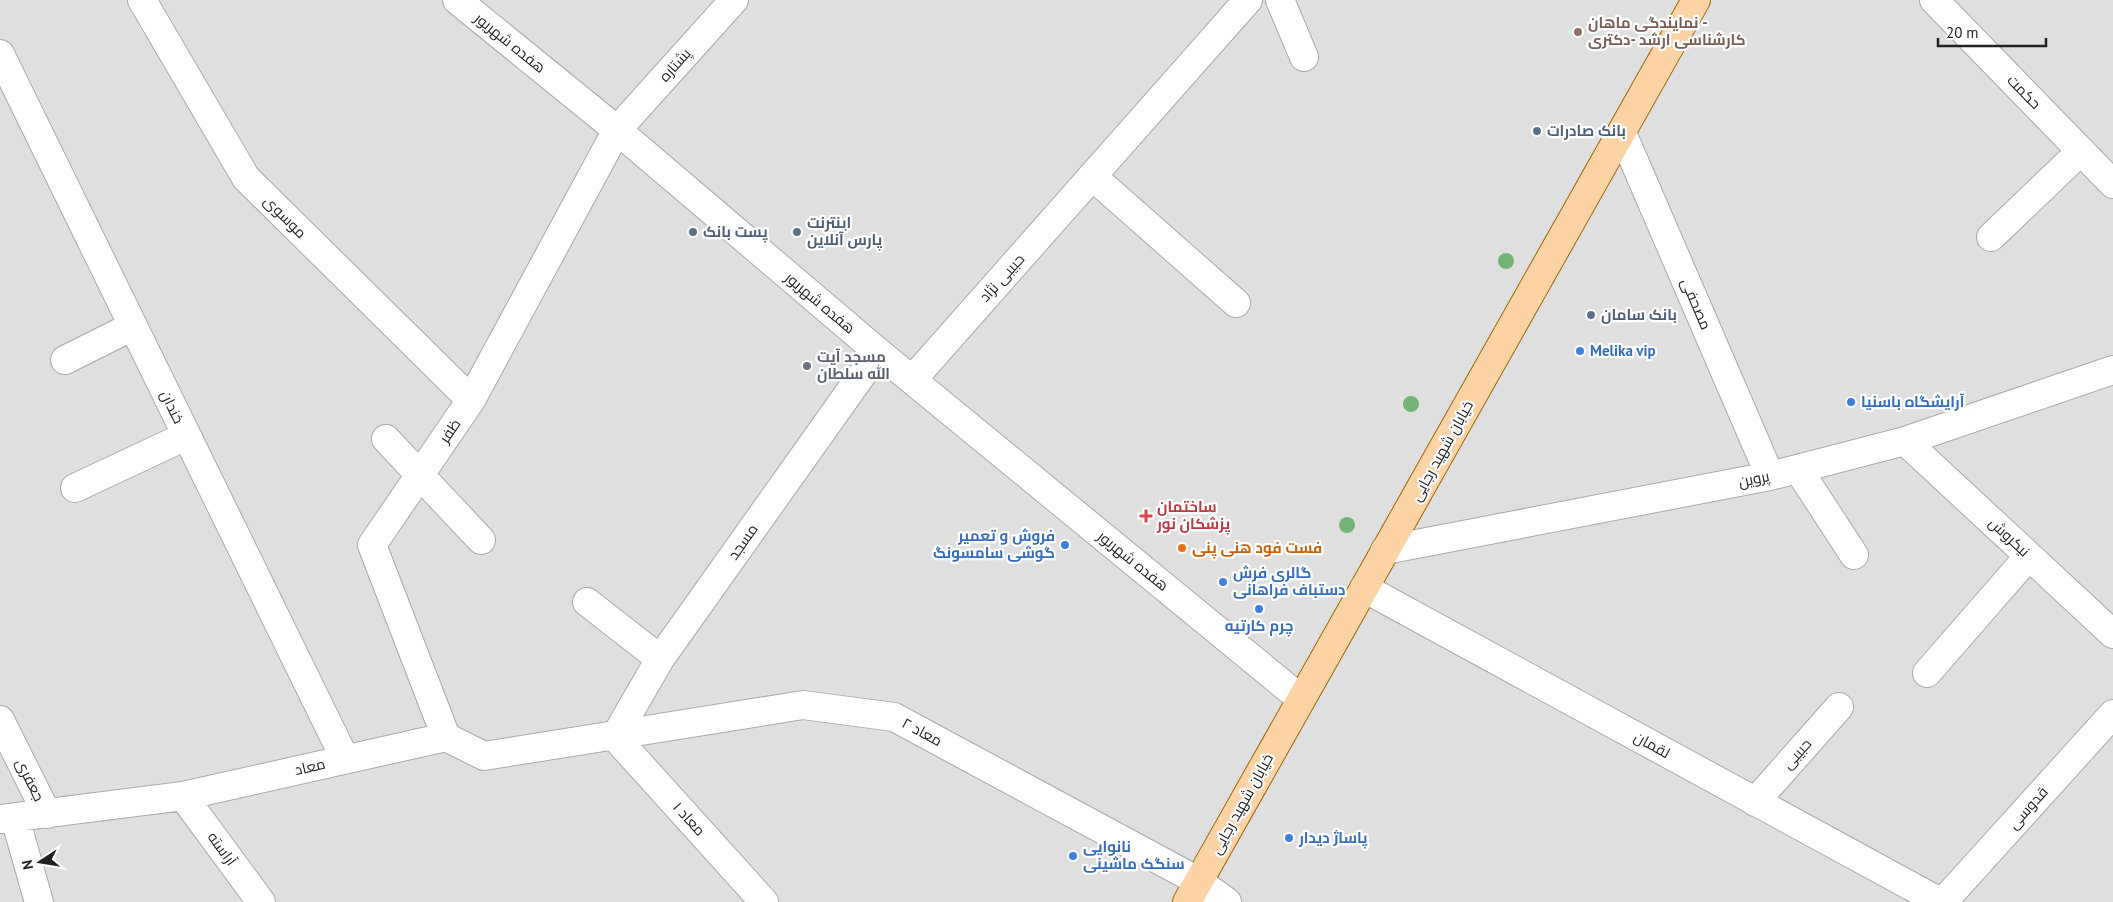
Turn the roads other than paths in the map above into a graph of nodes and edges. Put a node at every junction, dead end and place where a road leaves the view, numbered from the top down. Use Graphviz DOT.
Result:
graph roads {
  1 [pos="142,0"];
  2 [pos="457,0"];
  3 [pos="734,0"];
  4 [pos="1248,0"];
  5 [pos="1280,0"];
  6 [pos="1696,0"];
  7 [pos="1934,0"];
  8 [pos="0,54"];
  9 [pos="1304,57"];
  10 [pos="617,130"];
  11 [pos="1622,132"];
  12 [pos="2081,151"];
  13 [pos="1092,176"];
  14 [pos="2113,184"];
  15 [pos="1991,237"];
  16 [pos="1236,303"];
  17 [pos="133,326"];
  18 [pos="878,352"];
  19 [pos="64,360"];
  20 [pos="2113,370"];
  21 [pos="912,380"];
  22 [pos="471,400"];
  23 [pos="186,436"];
  24 [pos="386,439"];
  25 [pos="1905,441"];
  26 [pos="1798,468"];
  27 [pos="420,475"];
  28 [pos="1770,476"];
  29 [pos="75,488"];
  30 [pos="480,540"];
  31 [pos="1386,550"];
  32 [pos="1854,555"];
  33 [pos="2029,556"];
  34 [pos="1364,588"];
  35 [pos="587,602"];
  36 [pos="2113,634"];
  37 [pos="660,659"];
  38 [pos="1927,674"];
  39 [pos="1301,699"];
  40 [pos="1839,707"];
  41 [pos="2113,714"];
  42 [pos="0,720"];
  43 [pos="446,737"];
  44 [pos="616,737"];
  45 [pos="345,759"];
  46 [pos="183,796"];
  47 [pos="1755,802"];
  48 [pos="47,814"];
  49 [pos="7,819"];
  50 [pos="1192,891"];
  51 [pos="257,901"];
  52 [pos="39,902"];
  53 [pos="764,902"];
  54 [pos="1227,902"];
  55 [pos="1942,902"];
  1 -- 22 [label="street, موسوی"];
  2 -- 10 [label="street, هفده شهریور"];
  3 -- 10 [label="street, پشتاره"];
  4 -- 13 [label="street, حبیبی نژاد"];
  5 -- 9 [label="street"];
  6 -- 11 [label="main road, خیابان شهید رجایی"];
  7 -- 12 [label="street, حکمت"];
  8 -- 17 [label="street, خندان"];
  10 -- 18 [label="street, هفده شهریور"];
  10 -- 22 [label="street, ظفر"];
  11 -- 28 [label="street, مصحفی"];
  11 -- 31 [label="main road, خیابان شهید رجایی"];
  12 -- 14 [label="street, حکمت"];
  12 -- 15 [label="street"];
  13 -- 16 [label="street"];
  13 -- 21 [label="street, حبیبی نژاد"];
  17 -- 19 [label="street"];
  17 -- 23 [label="street, خندان"];
  18 -- 21 [label="street, هفده شهریور"];
  18 -- 37 [label="street, مسجد"];
  20 -- 25 [label="street, پروین"];
  21 -- 39 [label="street, هفده شهریور"];
  22 -- 27 [label="street, ظفر"];
  23 -- 29 [label="street"];
  23 -- 45 [label="street, خندان"];
  24 -- 27 [label="street"];
  25 -- 26 [label="street, پروین"];
  25 -- 33 [label="street, نیکروش"];
  26 -- 28 [label="street, پروین"];
  26 -- 32 [label="street"];
  27 -- 30 [label="street"];
  27 -- 43 [label="street, ظفر"];
  28 -- 31 [label="street, پروین"];
  31 -- 34 [label="main road, خیابان شهید رجایی"];
  33 -- 36 [label="street, نیکروش"];
  33 -- 38 [label="street"];
  34 -- 39 [label="main road, خیابان شهید رجایی"];
  34 -- 47 [label="street, لقمان"];
  35 -- 37 [label="street"];
  37 -- 44 [label="street, مسجد"];
  39 -- 50 [label="main road, خیابان شهید رجایی"];
  40 -- 47 [label="street, حبیبی"];
  41 -- 55 [label="street, قدوسی"];
  42 -- 48 [label="street, جعفری"];
  43 -- 44 [label="street"];
  43 -- 45 [label="street, معاد"];
  44 -- 50 [label="street, معاد ۲"];
  44 -- 53 [label="street, معاد ۱"];
  45 -- 46 [label="street, معاد"];
  46 -- 48 [label="street, معاد"];
  46 -- 51 [label="street, آراسته"];
  47 -- 55 [label="street, لقمان"];
  48 -- 49 [label="street, معاد"];
  49 -- 52 [label="street"];
  50 -- 54 [label="street"];
}
